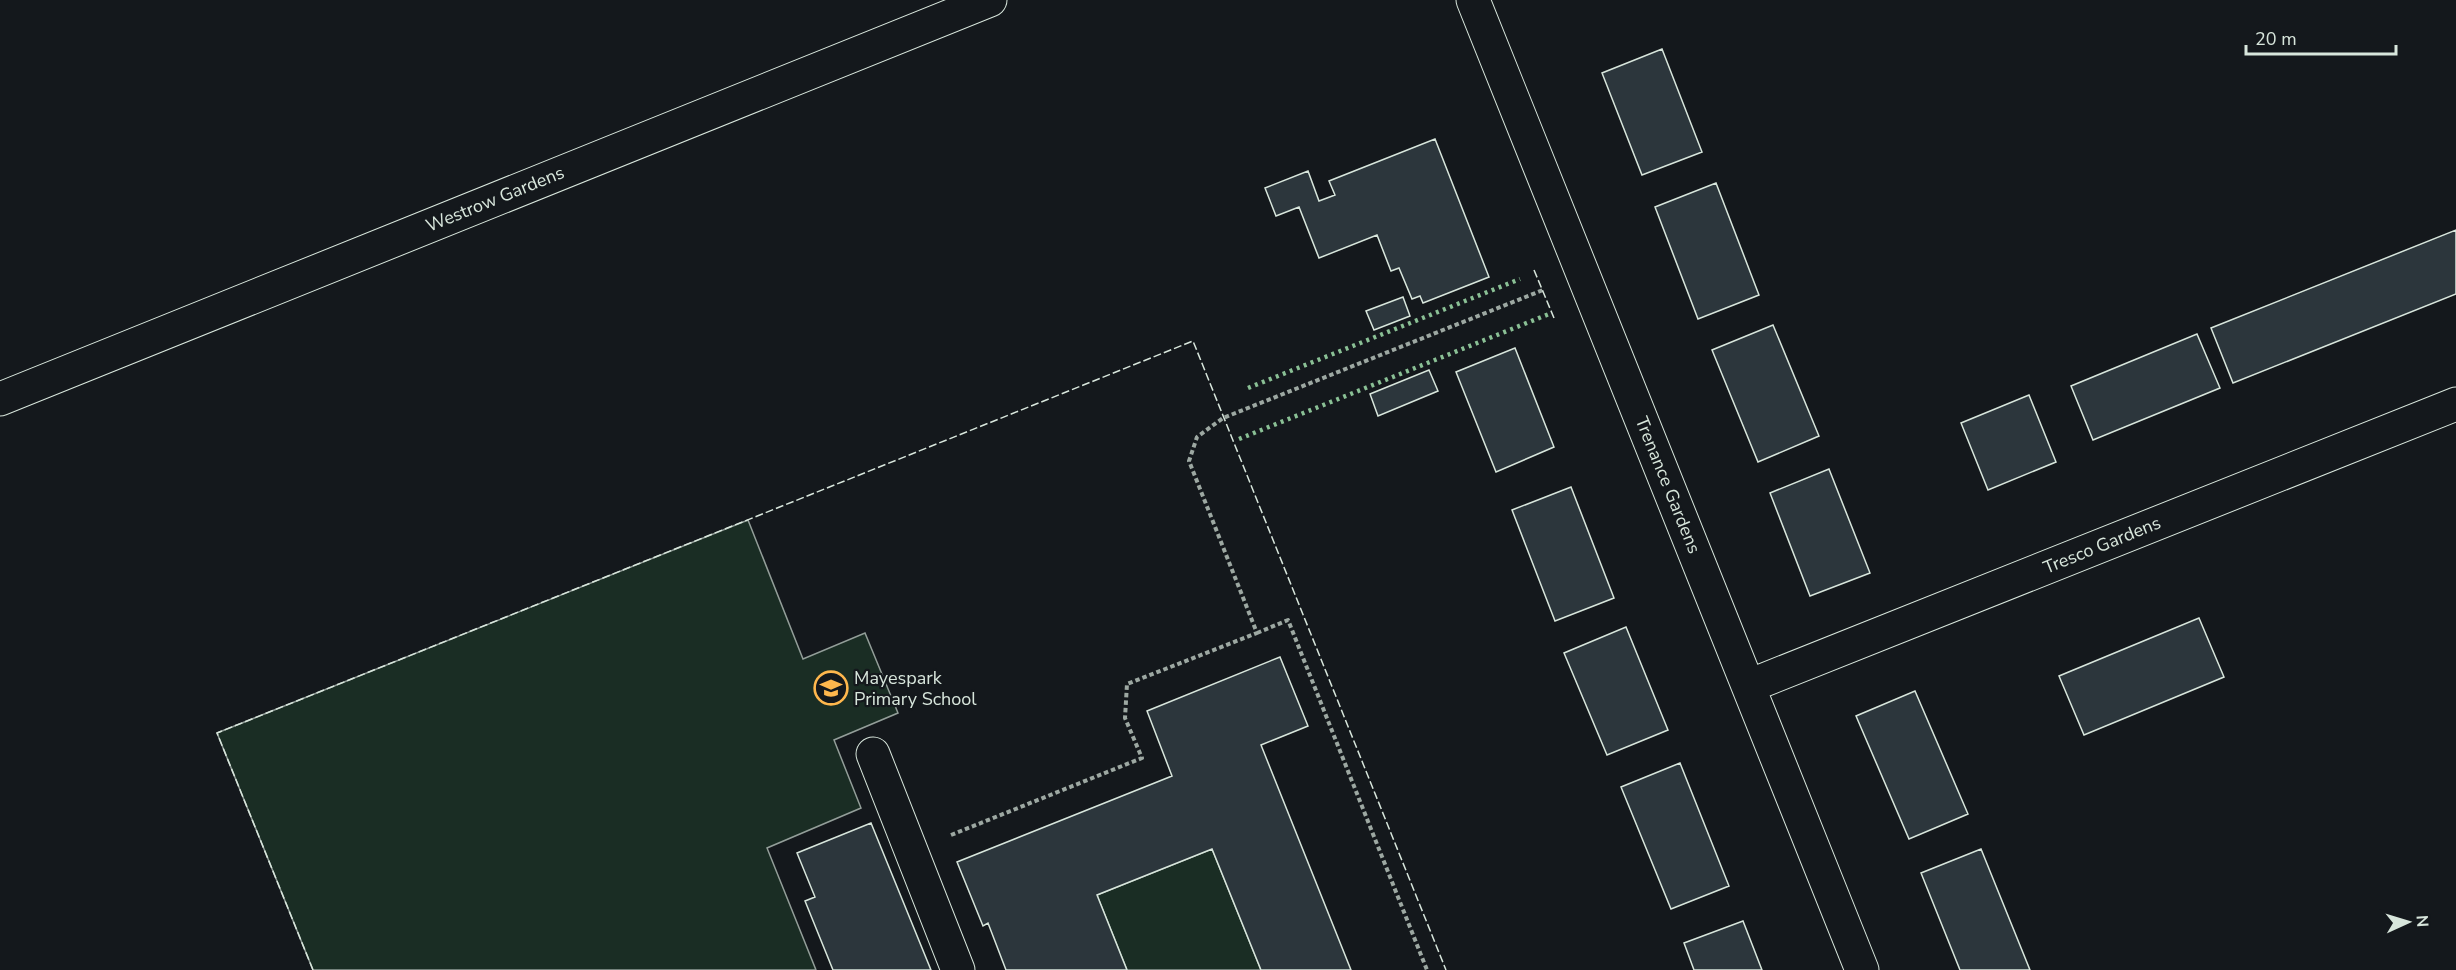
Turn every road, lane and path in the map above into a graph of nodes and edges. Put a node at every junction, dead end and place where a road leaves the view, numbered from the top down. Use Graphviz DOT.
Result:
graph roads {
  1 [pos="990,0"];
  2 [pos="1473,0"];
  3 [pos="1582,274"];
  4 [pos="0,399"];
  5 [pos="2456,404"];
  6 [pos="1257,633"];
  7 [pos="1749,686"];
  8 [pos="873,754"];
  9 [pos="912,852"];
  10 [pos="958,970"];
  11 [pos="1427,970"];
  12 [pos="1862,970"];
  1 -- 4 [label="street, Westrow Gardens"];
  2 -- 3 [label="street, Trenance Gardens"];
  3 -- 6 [label="path"];
  3 -- 7 [label="street, Trenance Gardens"];
  5 -- 7 [label="street, Tresco Gardens"];
  6 -- 9 [label="path"];
  6 -- 11 [label="path"];
  7 -- 12 [label="street, Trenance Gardens"];
  8 -- 9 [label="street"];
  9 -- 10 [label="street"];
}
